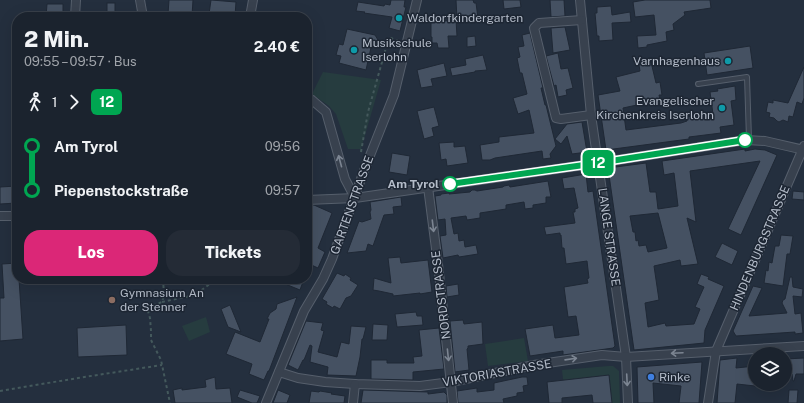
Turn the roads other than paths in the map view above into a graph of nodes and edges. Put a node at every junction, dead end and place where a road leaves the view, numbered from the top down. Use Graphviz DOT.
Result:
graph roads {
  1 [pos="76,0"];
  2 [pos="140,0"];
  3 [pos="253,0"];
  4 [pos="417,0"];
  5 [pos="580,0"];
  6 [pos="75,12"];
  7 [pos="142,12"];
  8 [pos="251,12"];
  9 [pos="582,20"];
  10 [pos="698,84"];
  11 [pos="312,100"];
  12 [pos="591,114"];
  13 [pos="749,140"];
  14 [pos="803,148"];
  15 [pos="598,163"];
  16 [pos="428,187"];
  17 [pos="355,198"];
  18 [pos="312,200"];
  19 [pos="0,216"];
  20 [pos="12,216"];
  21 [pos="804,346"];
  22 [pos="716,351"];
  23 [pos="626,356"];
  24 [pos="279,372"];
  25 [pos="451,382"];
  26 [pos="355,384"];
  27 [pos="266,403"];
  28 [pos="353,403"];
  29 [pos="453,403"];
  30 [pos="628,403"];
  31 [pos="708,403"];
  1 -- 6 [label="street"];
  2 -- 7 [label="street"];
  3 -- 8 [label="street"];
  4 -- 17 [label="street, GARTENSTRASSE"];
  5 -- 9 [label="street, LANGE STRASSE"];
  9 -- 12 [label="street, LANGE STRASSE"];
  9 -- 12 [label="street"];
  10 -- 13 [label="lane"];
  17 -- 11 [label="street, one-way"];
  12 -- 15 [label="street, LANGE STRASSE"];
  13 -- 14 [label="street"];
  13 -- 15 [label="street"];
  14 -- 22 [label="street, HINDENBURGSTRASSE"];
  15 -- 16 [label="street"];
  15 -- 23 [label="street, LANGE STRASSE"];
  16 -- 17 [label="street"];
  16 -- 25 [label="street, NORDSTRASSE, one-way"];
  17 -- 18 [label="street"];
  17 -- 24 [label="street, GARTENSTRASSE"];
  19 -- 20 [label="street"];
  21 -- 22 [label="street, VIKTORIASTRASSE"];
  22 -- 23 [label="street, VIKTORIASTRASSE, one-way"];
  22 -- 31 [label="street, HINDENBURGSTRASSE"];
  25 -- 23 [label="street, VIKTORIASTRASSE, one-way"];
  23 -- 30 [label="street, LANGE STRASSE, one-way"];
  24 -- 26 [label="street, VIKTORIASTRASSE"];
  24 -- 27 [label="street, GARTENSTRASSE"];
  25 -- 26 [label="street, VIKTORIASTRASSE"];
  25 -- 29 [label="street, NORDSTRASSE"];
  26 -- 28 [label="street"];
}
